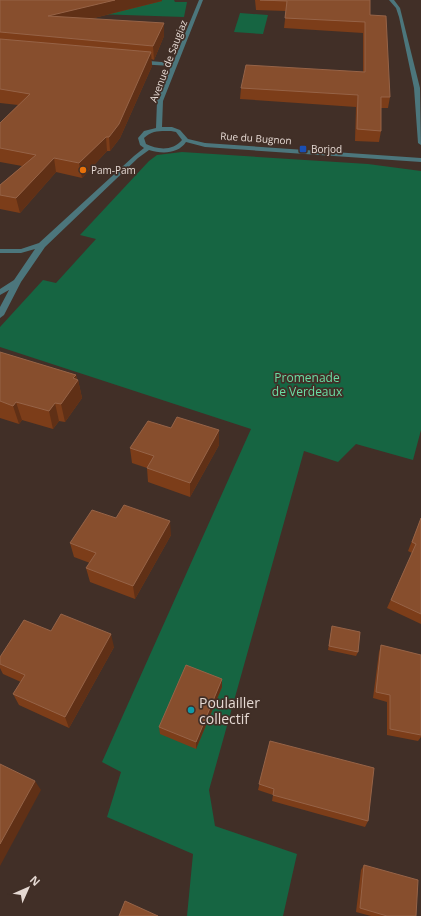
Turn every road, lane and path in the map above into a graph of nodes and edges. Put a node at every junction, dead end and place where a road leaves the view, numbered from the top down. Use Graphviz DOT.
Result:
graph roads {
  1 [pos="201,0"];
  2 [pos="391,0"];
  3 [pos="134,61"];
  4 [pos="174,65"];
  5 [pos="159,129"];
  6 [pos="185,140"];
  7 [pos="421,144"];
  8 [pos="148,148"];
  9 [pos="421,160"];
  10 [pos="42,245"];
  11 [pos="0,251"];
  12 [pos="16,282"];
  13 [pos="0,292"];
  14 [pos="0,315"];
  1 -- 4 [label="street, Avenue de Saugiaz"];
  2 -- 7 [label="street"];
  3 -- 4 [label="street"];
  4 -- 5 [label="street, Avenue de Saugiaz"];
  5 -- 6 [label="street, Rue du Bugnon"];
  5 -- 8 [label="street"];
  6 -- 8 [label="street"];
  6 -- 9 [label="street, Rue du Bugnon"];
  8 -- 10 [label="street"];
  10 -- 11 [label="street"];
  10 -- 12 [label="street"];
  12 -- 13 [label="street"];
  12 -- 14 [label="street"];
}
